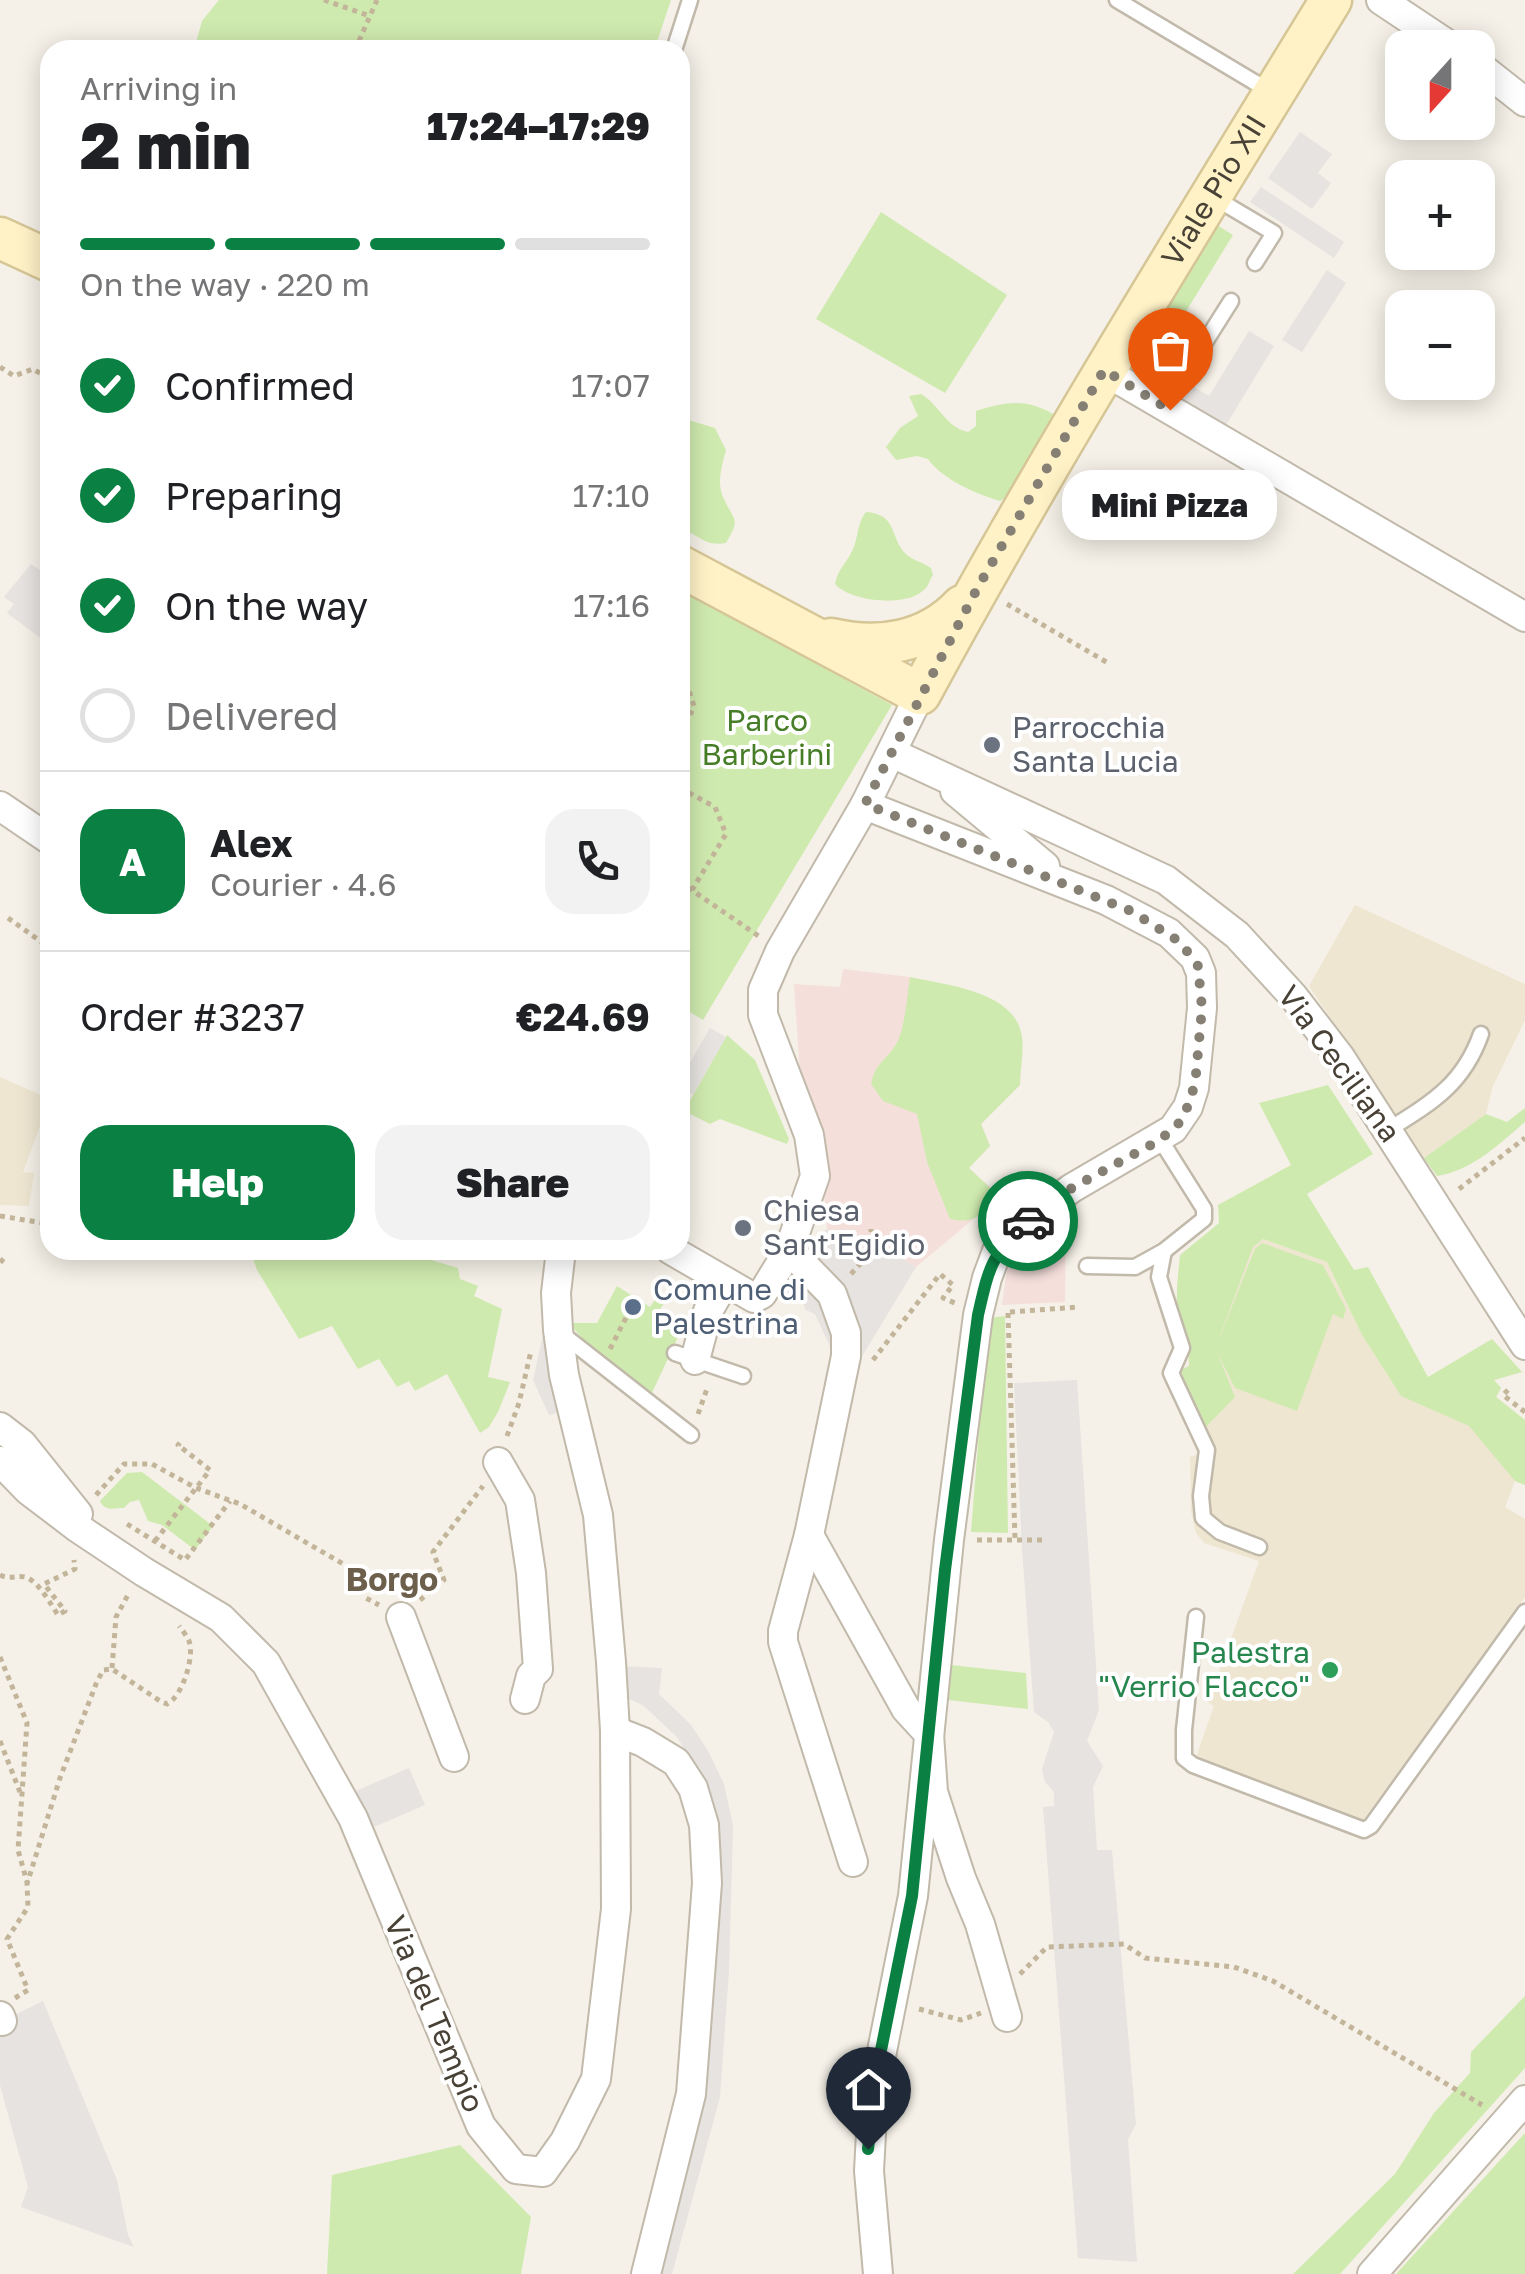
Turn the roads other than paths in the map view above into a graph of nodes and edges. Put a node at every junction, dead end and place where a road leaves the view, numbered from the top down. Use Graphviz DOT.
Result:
graph roads {
  1 [pos="690,0"];
  2 [pos="1117,0"];
  3 [pos="1381,0"];
  4 [pos="1323,3"];
  5 [pos="1426,30"];
  6 [pos="677,40"];
  7 [pos="1495,78"];
  8 [pos="1274,94"];
  9 [pos="1525,102"];
  10 [pos="1211,196"];
  11 [pos="0,238"];
  12 [pos="40,256"];
  13 [pos="1254,263"];
  14 [pos="1230,301"];
  15 [pos="1130,330"];
  16 [pos="1104,370"];
  17 [pos="690,571"];
  18 [pos="978,587"];
  19 [pos="1525,618"];
  20 [pos="790,625"];
  21 [pos="920,694"];
  22 [pos="892,753"];
  23 [pos="937,774"];
  24 [pos="865,804"];
  25 [pos="2,811"];
  26 [pos="929,830"];
  27 [pos="40,834"];
  28 [pos="1004,834"];
  29 [pos="1092,844"];
  30 [pos="1070,886"];
  31 [pos="1481,1034"];
  32 [pos="1388,1130"];
  33 [pos="1160,1140"];
  34 [pos="789,1250"];
  35 [pos="1164,1250"];
  36 [pos="560,1260"];
  37 [pos="687,1260"];
  38 [pos="1087,1266"];
  39 [pos="724,1283"];
  40 [pos="558,1330"];
  41 [pos="1525,1345"];
  42 [pos="685,1357"];
  43 [pos="744,1376"];
  44 [pos="0,1427"];
  45 [pos="691,1436"];
  46 [pos="0,1461"];
  47 [pos="498,1462"];
  48 [pos="89,1536"];
  49 [pos="808,1536"];
  50 [pos="1259,1547"];
  51 [pos="1525,1612"];
  52 [pos="401,1617"];
  53 [pos="1196,1617"];
  54 [pos="524,1699"];
  55 [pos="615,1732"];
  56 [pos="928,1734"];
  57 [pos="454,1756"];
  58 [pos="852,1862"];
  59 [pos="1002,2006"];
  60 [pos="1525,2100"];
  61 [pos="646,2274"];
  62 [pos="878,2274"];
  63 [pos="1372,2274"];
  1 -- 6 [label="lane"];
  2 -- 8 [label="lane"];
  3 -- 5 [label="street"];
  4 -- 8 [label="street, Viale Pio XII"];
  7 -- 9 [label="street"];
  8 -- 10 [label="street, Viale Pio XII"];
  10 -- 13 [label="lane"];
  10 -- 15 [label="street, Viale Pio XII"];
  11 -- 12 [label="street"];
  14 -- 15 [label="lane"];
  15 -- 16 [label="street, Viale Pio XII"];
  16 -- 18 [label="street, Viale Pio XII"];
  16 -- 19 [label="street"];
  17 -- 20 [label="street"];
  18 -- 20 [label="street, Viale Pio XII"];
  18 -- 21 [label="street, Viale Pio XII"];
  20 -- 21 [label="street"];
  21 -- 22 [label="street"];
  22 -- 23 [label="street, Via Ceciliana"];
  22 -- 24 [label="street"];
  23 -- 28 [label="street"];
  23 -- 29 [label="street, Via Ceciliana"];
  24 -- 26 [label="street"];
  24 -- 34 [label="street"];
  25 -- 27 [label="street"];
  26 -- 28 [label="street"];
  26 -- 30 [label="street"];
  28 -- 29 [label="street"];
  28 -- 30 [label="street"];
  29 -- 32 [label="street, Via Ceciliana"];
  30 -- 33 [label="street"];
  31 -- 32 [label="lane"];
  32 -- 41 [label="street, Via Ceciliana"];
  33 -- 35 [label="lane"];
  33 -- 56 [label="street"];
  34 -- 39 [label="street"];
  34 -- 49 [label="street"];
  35 -- 38 [label="lane"];
  35 -- 50 [label="lane"];
  36 -- 40 [label="street, Via del Tempio"];
  37 -- 39 [label="street"];
  39 -- 42 [label="street"];
  40 -- 45 [label="lane"];
  40 -- 55 [label="street, Via del Tempio"];
  42 -- 43 [label="lane"];
  44 -- 48 [label="street"];
  46 -- 48 [label="street, Via del Tempio"];
  47 -- 54 [label="street"];
  48 -- 55 [label="street, Via del Tempio"];
  49 -- 56 [label="street"];
  49 -- 58 [label="street"];
  51 -- 53 [label="lane"];
  52 -- 57 [label="street"];
  55 -- 61 [label="street"];
  56 -- 59 [label="street"];
  56 -- 62 [label="street"];
  60 -- 63 [label="street"];
}
